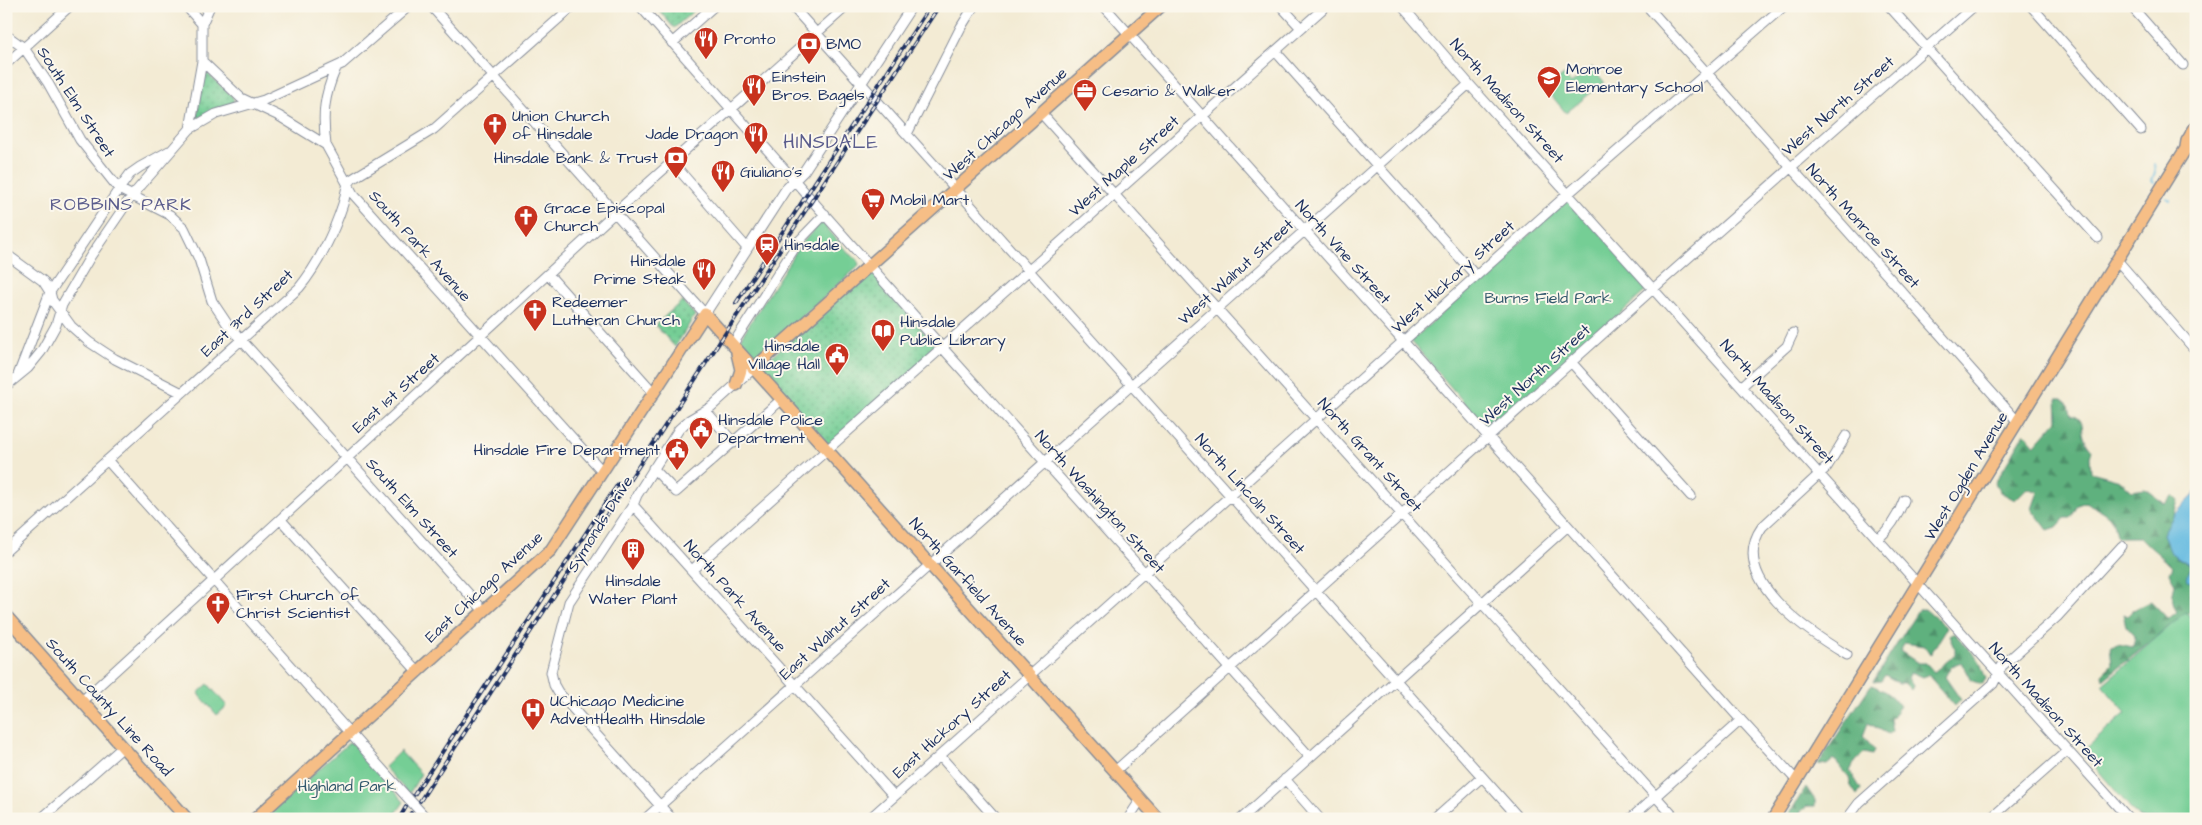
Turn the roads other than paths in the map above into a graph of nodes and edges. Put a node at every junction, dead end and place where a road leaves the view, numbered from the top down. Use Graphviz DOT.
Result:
graph roads {
  1 [pos="70,6"];
  2 [pos="186,6"];
  3 [pos="210,6"];
  4 [pos="408,6"];
  5 [pos="431,6"];
  6 [pos="573,6"];
  7 [pos="640,6"];
  8 [pos="714,6"];
  9 [pos="792,6"];
  10 [pos="847,6"];
  11 [pos="912,6"];
  12 [pos="974,6"];
  13 [pos="1104,6"];
  14 [pos="1161,6"];
  15 [pos="1281,6"];
  16 [pos="1326,6"];
  17 [pos="1402,6"];
  18 [pos="1646,6"];
  19 [pos="1784,6"];
  20 [pos="1889,6"];
  21 [pos="1974,6"];
  22 [pos="2031,6"];
  23 [pos="2130,6"];
  24 [pos="202,24"];
  25 [pos="1301,28"];
  26 [pos="817,33"];
  27 [pos="1130,34"];
  28 [pos="6,35"];
  29 [pos="672,43"];
  30 [pos="24,48"];
  31 [pos="1927,48"];
  32 [pos="1275,51"];
  33 [pos="202,61"];
  34 [pos="6,64"];
  35 [pos="2183,65"];
  36 [pos="336,68"];
  37 [pos="1707,73"];
  38 [pos="494,76"];
  39 [pos="861,83"];
  40 [pos="1469,84"];
  41 [pos="250,104"];
  42 [pos="732,109"];
  43 [pos="1041,113"];
  44 [pos="1203,116"];
  45 [pos="2196,126"];
  46 [pos="190,129"];
  47 [pos="2141,130"];
  48 [pos="907,134"];
  49 [pos="2196,139"];
  50 [pos="326,145"];
  51 [pos="172,150"];
  52 [pos="2185,150"];
  53 [pos="672,162"];
  54 [pos="1377,166"];
  55 [pos="1791,168"];
  56 [pos="795,180"];
  57 [pos="347,185"];
  58 [pos="118,189"];
  59 [pos="956,189"];
  60 [pos="1569,193"];
  61 [pos="1114,194"];
  62 [pos="131,197"];
  63 [pos="615,213"];
  64 [pos="825,214"];
  65 [pos="1304,230"];
  66 [pos="2098,238"];
  67 [pos="747,248"];
  68 [pos="6,254"];
  69 [pos="2117,260"];
  70 [pos="870,265"];
  71 [pos="1030,270"];
  72 [pos="548,274"];
  73 [pos="1476,276"];
  74 [pos="1654,288"];
  75 [pos="50,292"];
  76 [pos="1217,309"];
  77 [pos="61,312"];
  78 [pos="705,314"];
  79 [pos="1792,333"];
  80 [pos="481,335"];
  81 [pos="242,340"];
  82 [pos="1403,341"];
  83 [pos="733,344"];
  84 [pos="942,348"];
  85 [pos="2196,351"];
  86 [pos="1571,362"];
  87 [pos="753,369"];
  88 [pos="17,378"];
  89 [pos="1132,384"];
  90 [pos="736,385"];
  91 [pos="6,386"];
  92 [pos="1742,386"];
  93 [pos="182,393"];
  94 [pos="654,394"];
  95 [pos="781,400"];
  96 [pos="706,411"];
  97 [pos="1317,418"];
  98 [pos="2018,422"];
  99 [pos="1488,436"];
  100 [pos="1846,436"];
  101 [pos="734,442"];
  102 [pos="828,450"];
  103 [pos="347,458"];
  104 [pos="106,460"];
  105 [pos="1044,462"];
  106 [pos="653,468"];
  107 [pos="603,472"];
  108 [pos="1820,474"];
  109 [pos="1231,495"];
  110 [pos="1691,496"];
  111 [pos="1904,500"];
  112 [pos="633,505"];
  113 [pos="1402,513"];
  114 [pos="281,520"];
  115 [pos="1568,526"];
  116 [pos="1878,539"];
  117 [pos="2122,546"];
  118 [pos="6,551"];
  119 [pos="930,564"];
  120 [pos="692,570"];
  121 [pos="1144,572"];
  122 [pos="214,581"];
  123 [pos="1918,585"];
  124 [pos="1316,590"];
  125 [pos="1483,603"];
  126 [pos="484,611"];
  127 [pos="6,616"];
  128 [pos="1847,655"];
  129 [pos="1230,668"];
  130 [pos="418,672"];
  131 [pos="1998,673"];
  132 [pos="1029,675"];
  133 [pos="1396,680"];
  134 [pos="795,685"];
  135 [pos="82,701"];
  136 [pos="1741,720"];
  137 [pos="350,732"];
  138 [pos="123,747"];
  139 [pos="2067,751"];
  140 [pos="940,756"];
  141 [pos="1310,757"];
  142 [pos="1115,771"];
  143 [pos="1482,777"];
  144 [pos="1285,779"];
  145 [pos="1797,781"];
  146 [pos="894,796"];
  147 [pos="1655,796"];
  148 [pos="1141,799"];
  149 [pos="660,806"];
  150 [pos="181,817"];
  151 [pos="41,819"];
  152 [pos="255,819"];
  153 [pos="427,819"];
  154 [pos="645,819"];
  155 [pos="672,819"];
  156 [pos="869,819"];
  157 [pos="996,819"];
  158 [pos="1128,819"];
  159 [pos="1158,819"];
  160 [pos="1241,819"];
  161 [pos="1320,819"];
  162 [pos="1435,819"];
  163 [pos="1520,819"];
  164 [pos="1630,819"];
  165 [pos="1676,819"];
  166 [pos="1773,819"];
  167 [pos="1848,819"];
  168 [pos="1990,819"];
  169 [pos="2129,819"];
  1 -- 30 [label="street"];
  2 -- 24 [label="street"];
  3 -- 24 [label="street"];
  4 -- 36 [label="street"];
  5 -- 38 [label="street"];
  6 -- 38 [label="street"];
  7 -- 29 [label="street, North Washington Street"];
  8 -- 29 [label="street"];
  9 -- 26 [label="street, North Lincoln Street"];
  10 -- 26 [label="street, East 1st Street"];
  11 -- 39 [label="street"];
  12 -- 48 [label="street"];
  13 -- 27 [label="street, North Vine Street"];
  14 -- 27 [label="main road, West Chicago Avenue"];
  15 -- 25 [label="street"];
  16 -- 25 [label="street, West Maple Street"];
  17 -- 40 [label="street, North Madison Street"];
  18 -- 37 [label="street, North Monroe Street"];
  19 -- 37 [label="street, West Hickory Street"];
  20 -- 31 [label="street"];
  21 -- 31 [label="street, West North Street"];
  22 -- 47 [label="street"];
  23 -- 35 [label="street"];
  24 -- 33 [label="street"];
  25 -- 32 [label="street, West Maple Street"];
  26 -- 39 [label="street, North Lincoln Street"];
  26 -- 42 [label="street, East 1st Street"];
  27 -- 43 [label="main road, West Chicago Avenue"];
  27 -- 44 [label="street, North Vine Street"];
  28 -- 30 [label="street, South Elm Street"];
  29 -- 42 [label="street, North Washington Street"];
  30 -- 34 [label="street"];
  30 -- 58 [label="street, South Elm Street"];
  31 -- 55 [label="street, West North Street"];
  31 -- 66 [label="street"];
  32 -- 44 [label="street, West Maple Street"];
  32 -- 54 [label="street"];
  33 -- 41 [label="street"];
  33 -- 46 [label="street"];
  36 -- 41 [label="street"];
  36 -- 50 [label="street"];
  37 -- 55 [label="street, North Monroe Street"];
  37 -- 60 [label="street, West Hickory Street"];
  38 -- 57 [label="street"];
  38 -- 63 [label="street"];
  39 -- 48 [label="street, North Lincoln Street"];
  39 -- 56 [label="street"];
  40 -- 54 [label="street, West Walnut Street"];
  40 -- 60 [label="street, North Madison Street"];
  41 -- 46 [label="street"];
  41 -- 50 [label="street"];
  42 -- 53 [label="street, East 1st Street"];
  42 -- 56 [label="street, North Washington Street"];
  43 -- 59 [label="main road, West Chicago Avenue"];
  43 -- 61 [label="street, North Grant Street"];
  44 -- 61 [label="street, West Maple Street"];
  44 -- 65 [label="street, North Vine Street"];
  45 -- 52 [label="main road, West Ogden Avenue"];
  46 -- 51 [label="street"];
  48 -- 59 [label="street, North Lincoln Street"];
  49 -- 52 [label="main road, West Ogden Avenue"];
  50 -- 57 [label="street, South Park Avenue"];
  51 -- 58 [label="street"];
  51 -- 62 [label="street"];
  52 -- 69 [label="main road, West Ogden Avenue"];
  53 -- 63 [label="street, East 1st Street"];
  53 -- 67 [label="street"];
  54 -- 65 [label="street, West Walnut Street"];
  54 -- 73 [label="street"];
  55 -- 74 [label="street, West North Street"];
  55 -- 98 [label="street, North Monroe Street"];
  56 -- 64 [label="street, North Washington Street"];
  56 -- 67 [label="street"];
  57 -- 80 [label="street, South Park Avenue"];
  57 -- 81 [label="street, East 3rd Street"];
  58 -- 62 [label="street, South Elm Street"];
  58 -- 75 [label="street"];
  59 -- 70 [label="main road, West Chicago Avenue"];
  59 -- 71 [label="street, North Lincoln Street"];
  60 -- 73 [label="street, West Hickory Street"];
  60 -- 74 [label="street, North Madison Street"];
  61 -- 71 [label="street, West Maple Street"];
  61 -- 76 [label="street, North Grant Street"];
  62 -- 77 [label="street"];
  62 -- 81 [label="street, South Elm Street"];
  63 -- 72 [label="street, East 1st Street"];
  63 -- 78 [label="street"];
  64 -- 70 [label="street, North Washington Street"];
  64 -- 83 [label="street"];
  65 -- 76 [label="street, West Walnut Street"];
  65 -- 82 [label="street, North Vine Street"];
  67 -- 78 [label="street"];
  68 -- 75 [label="street"];
  69 -- 85 [label="street"];
  69 -- 98 [label="main road, West Ogden Avenue"];
  70 -- 84 [label="street, North Washington Street"];
  70 -- 87 [label="main road"];
  71 -- 84 [label="street, West Maple Street"];
  71 -- 89 [label="street, North Lincoln Street"];
  72 -- 80 [label="street, East 1st Street"];
  72 -- 94 [label="street"];
  73 -- 82 [label="street, West Hickory Street"];
  74 -- 86 [label="street, West North Street"];
  74 -- 92 [label="street, North Madison Street"];
  75 -- 77 [label="street"];
  75 -- 88 [label="street"];
  76 -- 89 [label="street, West Walnut Street"];
  76 -- 97 [label="street, North Grant Street"];
  77 -- 88 [label="street"];
  77 -- 93 [label="street"];
  78 -- 83 [label="main road, North Garfield Avenue"];
  78 -- 94 [label="main road, East Chicago Avenue"];
  79 -- 92 [label="street"];
  80 -- 103 [label="street, East 1st Street"];
  80 -- 107 [label="street, South Park Avenue"];
  81 -- 93 [label="street, East 3rd Street"];
  81 -- 103 [label="street, South Elm Street"];
  82 -- 97 [label="street, West Hickory Street"];
  82 -- 99 [label="street, North Vine Street"];
  83 -- 87 [label="main road, North Garfield Avenue"];
  83 -- 90 [label="main road"];
  84 -- 102 [label="street, West Maple Street"];
  84 -- 105 [label="street, North Washington Street"];
  86 -- 99 [label="street, West North Street"];
  86 -- 110 [label="street"];
  87 -- 90 [label="street, Symonds Drive"];
  87 -- 95 [label="main road, North Garfield Avenue"];
  88 -- 91 [label="street"];
  89 -- 105 [label="street, West Walnut Street"];
  89 -- 109 [label="street, North Lincoln Street"];
  90 -- 96 [label="street, Symonds Drive"];
  92 -- 108 [label="street, North Madison Street"];
  93 -- 104 [label="street, East 3rd Street"];
  94 -- 107 [label="main road, East Chicago Avenue"];
  95 -- 101 [label="street"];
  95 -- 102 [label="main road, North Garfield Avenue"];
  96 -- 101 [label="street"];
  96 -- 106 [label="street, Symonds Drive"];
  97 -- 109 [label="street, West Hickory Street"];
  97 -- 113 [label="street, North Grant Street"];
  98 -- 123 [label="main road, West Ogden Avenue"];
  99 -- 113 [label="street, West North Street"];
  99 -- 115 [label="street, North Vine Street"];
  100 -- 108 [label="street"];
  101 -- 106 [label="street"];
  102 -- 119 [label="main road, North Garfield Avenue"];
  102 -- 120 [label="street, West Maple Street"];
  103 -- 114 [label="street, East 1st Street"];
  103 -- 126 [label="street, South Elm Street"];
  104 -- 118 [label="street, East 3rd Street"];
  104 -- 122 [label="street"];
  105 -- 119 [label="street, East Walnut Street"];
  105 -- 121 [label="street, North Washington Street"];
  106 -- 112 [label="street, Symonds Drive"];
  107 -- 126 [label="main road, East Chicago Avenue"];
  108 -- 116 [label="street, North Madison Street"];
  108 -- 128 [label="street"];
  109 -- 121 [label="street, West Hickory Street"];
  109 -- 124 [label="street, North Lincoln Street"];
  111 -- 116 [label="street"];
  112 -- 120 [label="street, North Park Avenue"];
  112 -- 149 [label="street, Symonds Drive"];
  113 -- 124 [label="street, West North Street"];
  113 -- 125 [label="street, North Grant Street"];
  114 -- 122 [label="street, East 1st Street"];
  114 -- 130 [label="street"];
  115 -- 125 [label="street"];
  115 -- 136 [label="street, North Vine Street"];
  116 -- 123 [label="street, North Madison Street"];
  117 -- 131 [label="street"];
  119 -- 132 [label="main road, North Garfield Avenue"];
  119 -- 134 [label="street, East Walnut Street"];
  120 -- 134 [label="street, North Park Avenue"];
  121 -- 129 [label="street, North Washington Street"];
  121 -- 132 [label="street, East Hickory Street"];
  122 -- 135 [label="street, East 1st Street"];
  122 -- 137 [label="street"];
  123 -- 131 [label="street, North Madison Street"];
  123 -- 145 [label="main road, West Ogden Avenue"];
  124 -- 129 [label="street, West North Street"];
  124 -- 133 [label="street, North Lincoln Street"];
  125 -- 133 [label="street"];
  125 -- 147 [label="street, North Grant Street"];
  126 -- 130 [label="main road, East Chicago Avenue"];
  127 -- 135 [label="main road, South County Line Road"];
  129 -- 141 [label="street, North Washington Street"];
  129 -- 142 [label="street, West North Street"];
  130 -- 137 [label="main road, East Chicago Avenue"];
  131 -- 139 [label="street, North Madison Street"];
  131 -- 167 [label="street"];
  132 -- 140 [label="street, East Hickory Street"];
  132 -- 142 [label="main road, North Garfield Avenue"];
  133 -- 141 [label="street"];
  133 -- 143 [label="street, North Lincoln Street"];
  134 -- 146 [label="street, North Park Avenue"];
  134 -- 149 [label="street, East Walnut Street"];
  135 -- 138 [label="main road, South County Line Road"];
  136 -- 145 [label="street, North Vine Street"];
  136 -- 147 [label="street"];
  137 -- 152 [label="main road, East Chicago Avenue"];
  137 -- 153 [label="street, bridge"];
  138 -- 150 [label="main road, South County Line Road"];
  138 -- 151 [label="street"];
  139 -- 168 [label="street"];
  139 -- 169 [label="street, North Madison Street"];
  140 -- 146 [label="street, East Hickory Street"];
  140 -- 157 [label="street"];
  141 -- 144 [label="street"];
  142 -- 148 [label="main road, North Garfield Avenue"];
  143 -- 162 [label="street"];
  143 -- 163 [label="street, North Lincoln Street"];
  144 -- 160 [label="street"];
  144 -- 161 [label="street"];
  145 -- 166 [label="main road, West Ogden Avenue"];
  146 -- 156 [label="street, East Hickory Street"];
  147 -- 164 [label="street"];
  147 -- 165 [label="street, North Grant Street"];
  148 -- 158 [label="street"];
  148 -- 159 [label="main road, North Garfield Avenue"];
  149 -- 154 [label="street, East Walnut Street"];
  149 -- 155 [label="street, Symonds Drive"];
}
